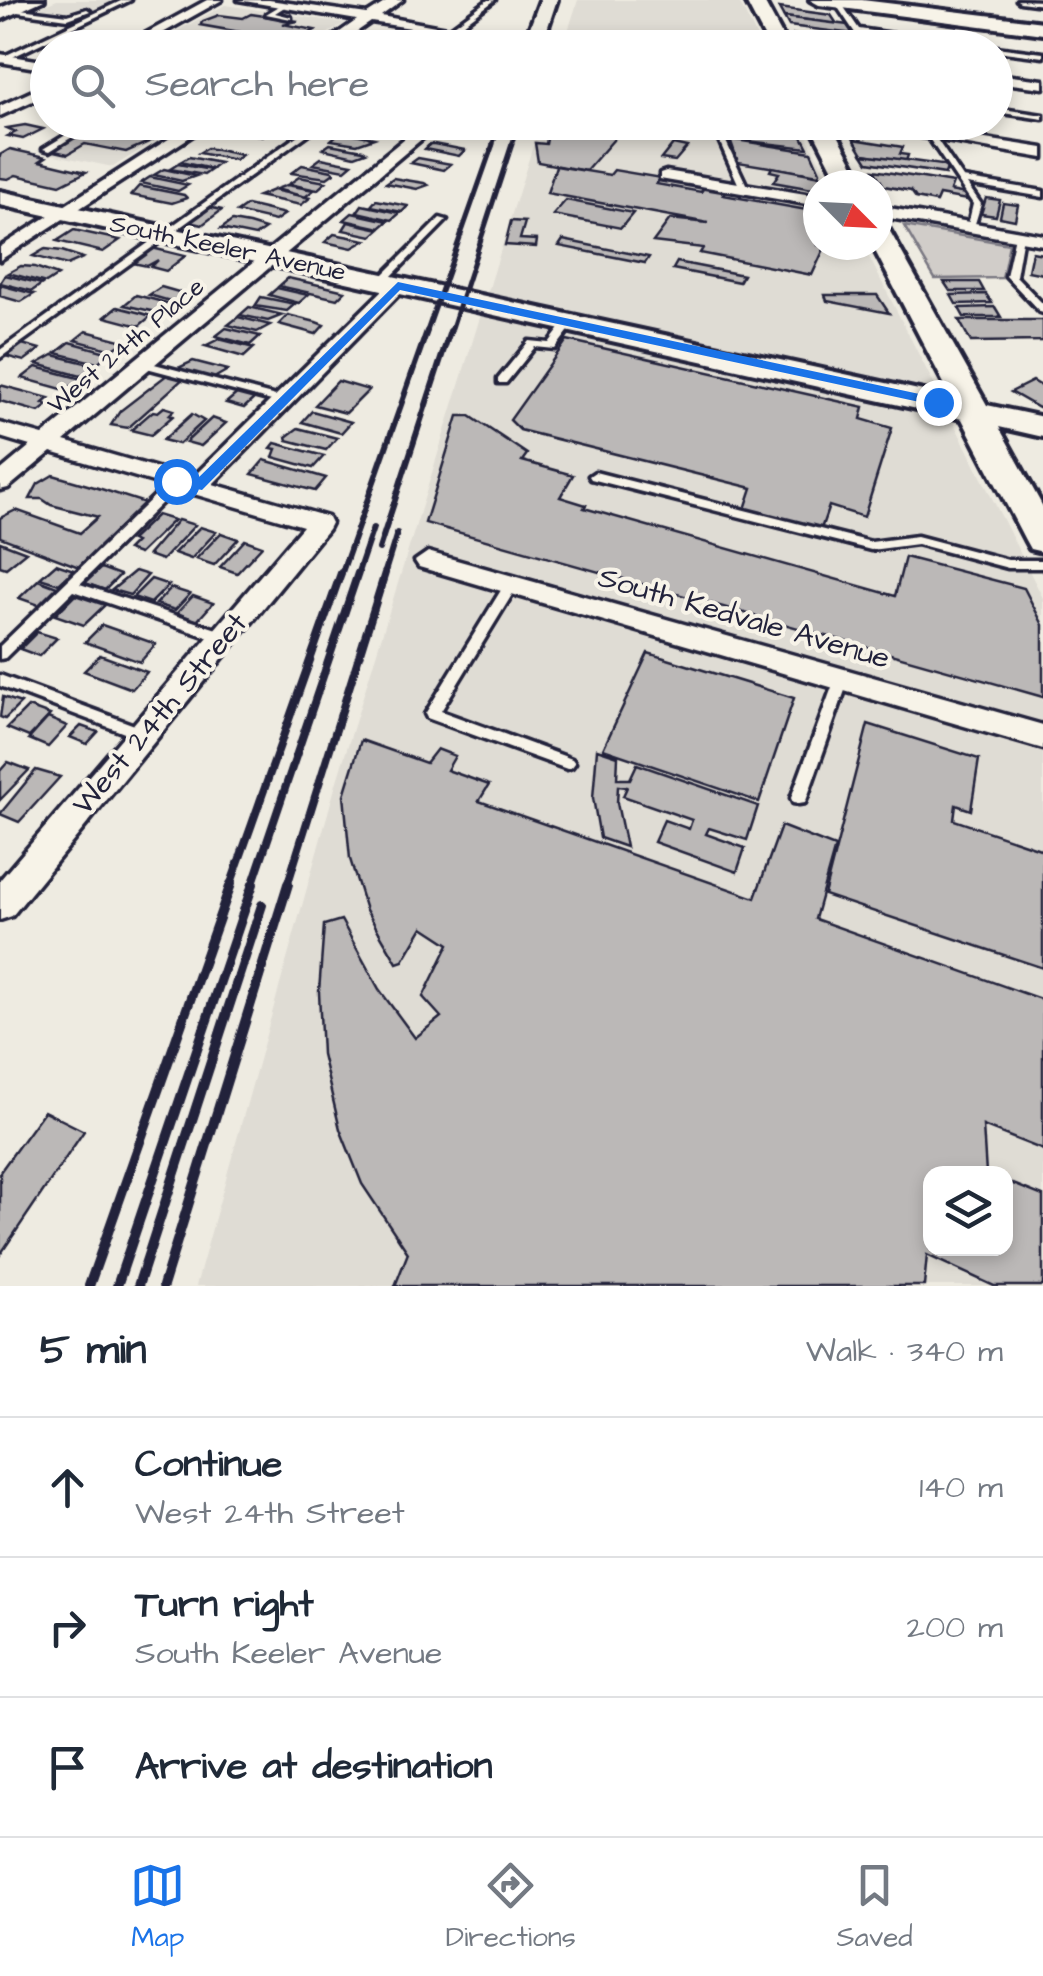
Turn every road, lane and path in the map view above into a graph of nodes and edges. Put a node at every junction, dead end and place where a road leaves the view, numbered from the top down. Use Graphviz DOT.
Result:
graph roads {
  1 [pos="89,0"];
  2 [pos="110,0"];
  3 [pos="128,0"];
  4 [pos="216,0"];
  5 [pos="244,0"];
  6 [pos="397,0"];
  7 [pos="492,0"];
  8 [pos="754,0"];
  9 [pos="1020,0"];
  10 [pos="830,1"];
  11 [pos="1043,3"];
  12 [pos="36,7"];
  13 [pos="74,7"];
  14 [pos="293,8"];
  15 [pos="6,11"];
  16 [pos="258,12"];
  17 [pos="269,14"];
  18 [pos="58,17"];
  19 [pos="369,18"];
  20 [pos="1043,28"];
  21 [pos="63,30"];
  22 [pos="158,30"];
  23 [pos="351,30"];
  24 [pos="451,30"];
  25 [pos="770,30"];
  26 [pos="857,30"];
  27 [pos="30,46"];
  28 [pos="1013,51"];
  29 [pos="1043,55"];
  30 [pos="1,59"];
  31 [pos="30,63"];
  32 [pos="1013,80"];
  33 [pos="1043,84"];
  34 [pos="30,97"];
  35 [pos="0,112"];
  36 [pos="1013,113"];
  37 [pos="1043,117"];
  38 [pos="62,140"];
  39 [pos="178,140"];
  40 [pos="297,140"];
  41 [pos="412,140"];
  42 [pos="721,140"];
  43 [pos="829,140"];
  44 [pos="934,140"];
  45 [pos="980,140"];
  46 [pos="46,149"];
  47 [pos="1043,153"];
  48 [pos="845,170"];
  49 [pos="666,176"];
  50 [pos="961,180"];
  51 [pos="744,188"];
  52 [pos="1043,194"];
  53 [pos="0,198"];
  54 [pos="803,198"];
  55 [pos="66,212"];
  56 [pos="893,214"];
  57 [pos="443,220"];
  58 [pos="970,228"];
  59 [pos="166,235"];
  60 [pos="1019,236"];
  61 [pos="1043,240"];
  62 [pos="0,255"];
  63 [pos="270,258"];
  64 [pos="893,259"];
  65 [pos="389,284"];
  66 [pos="1043,310"];
  67 [pos="568,324"];
  68 [pos="0,355"];
  69 [pos="143,364"];
  70 [pos="502,381"];
  71 [pos="283,401"];
  72 [pos="974,410"];
  73 [pos="1043,426"];
  74 [pos="0,430"];
  75 [pos="48,444"];
  76 [pos="595,476"];
  77 [pos="0,483"];
  78 [pos="187,484"];
  79 [pos="1043,540"];
  80 [pos="428,561"];
  81 [pos="1043,564"];
  82 [pos="70,585"];
  83 [pos="511,585"];
  84 [pos="224,637"];
  85 [pos="0,654"];
  86 [pos="842,679"];
  87 [pos="0,680"];
  88 [pos="143,734"];
  89 [pos="1043,737"];
  90 [pos="566,763"];
  91 [pos="799,798"];
  92 [pos="2,898"];
  1 -- 13 [label="lane"];
  2 -- 18 [label="lane"];
  3 -- 21 [label="lane"];
  4 -- 22 [label="street"];
  5 -- 14 [label="street"];
  6 -- 19 [label="street"];
  7 -- 24 [label="lane"];
  8 -- 25 [label="street"];
  9 -- 11 [label="lane"];
  10 -- 20 [label="street"];
  10 -- 26 [label="lane"];
  12 -- 13 [label="lane"];
  12 -- 15 [label="street"];
  12 -- 18 [label="lane"];
  13 -- 18 [label="lane"];
  14 -- 17 [label="lane"];
  14 -- 17 [label="lane"];
  14 -- 19 [label="street"];
  16 -- 17 [label="lane"];
  19 -- 23 [label="street"];
  19 -- 24 [label="street"];
  27 -- 30 [label="lane"];
  28 -- 29 [label="lane"];
  30 -- 31 [label="street"];
  32 -- 33 [label="street"];
  34 -- 35 [label="street"];
  36 -- 37 [label="lane"];
  38 -- 46 [label="lane"];
  39 -- 55 [label="street"];
  40 -- 59 [label="lane"];
  41 -- 63 [label="street, West 24th Place"];
  42 -- 51 [label="lane"];
  43 -- 48 [label="street"];
  44 -- 50 [label="lane"];
  45 -- 47 [label="street"];
  49 -- 51 [label="street"];
  50 -- 52 [label="lane"];
  50 -- 58 [label="lane"];
  51 -- 54 [label="street"];
  53 -- 55 [label="street, South Keeler Avenue"];
  55 -- 59 [label="street, South Keeler Avenue"];
  55 -- 62 [label="street"];
  56 -- 58 [label="street"];
  57 -- 65 [label="lane"];
  58 -- 60 [label="street"];
  59 -- 63 [label="street, South Keeler Avenue"];
  59 -- 68 [label="lane"];
  60 -- 61 [label="street"];
  60 -- 66 [label="lane"];
  63 -- 65 [label="street, South Keeler Avenue"];
  63 -- 69 [label="street, West 24th Place"];
  64 -- 72 [label="street"];
  65 -- 67 [label="street, South Keeler Avenue"];
  65 -- 71 [label="street"];
  67 -- 70 [label="lane"];
  67 -- 72 [label="street, South Keeler Avenue"];
  69 -- 71 [label="lane"];
  69 -- 75 [label="street, West 24th Place"];
  71 -- 78 [label="street"];
  72 -- 73 [label="street, South Keeler Avenue"];
  72 -- 79 [label="street"];
  74 -- 75 [label="street"];
  75 -- 77 [label="street, West 24th Place"];
  75 -- 78 [label="street"];
  76 -- 81 [label="lane"];
  78 -- 82 [label="lane"];
  78 -- 84 [label="street, West 24th Street"];
  80 -- 83 [label="street, South Kedvale Avenue"];
  82 -- 84 [label="lane"];
  82 -- 85 [label="lane"];
  83 -- 86 [label="street, South Kedvale Avenue"];
  83 -- 90 [label="lane"];
  84 -- 88 [label="street, West 24th Street"];
  86 -- 89 [label="street, South Kedvale Avenue"];
  86 -- 91 [label="lane"];
  87 -- 88 [label="lane"];
  88 -- 92 [label="street, West 24th Street"];
}
